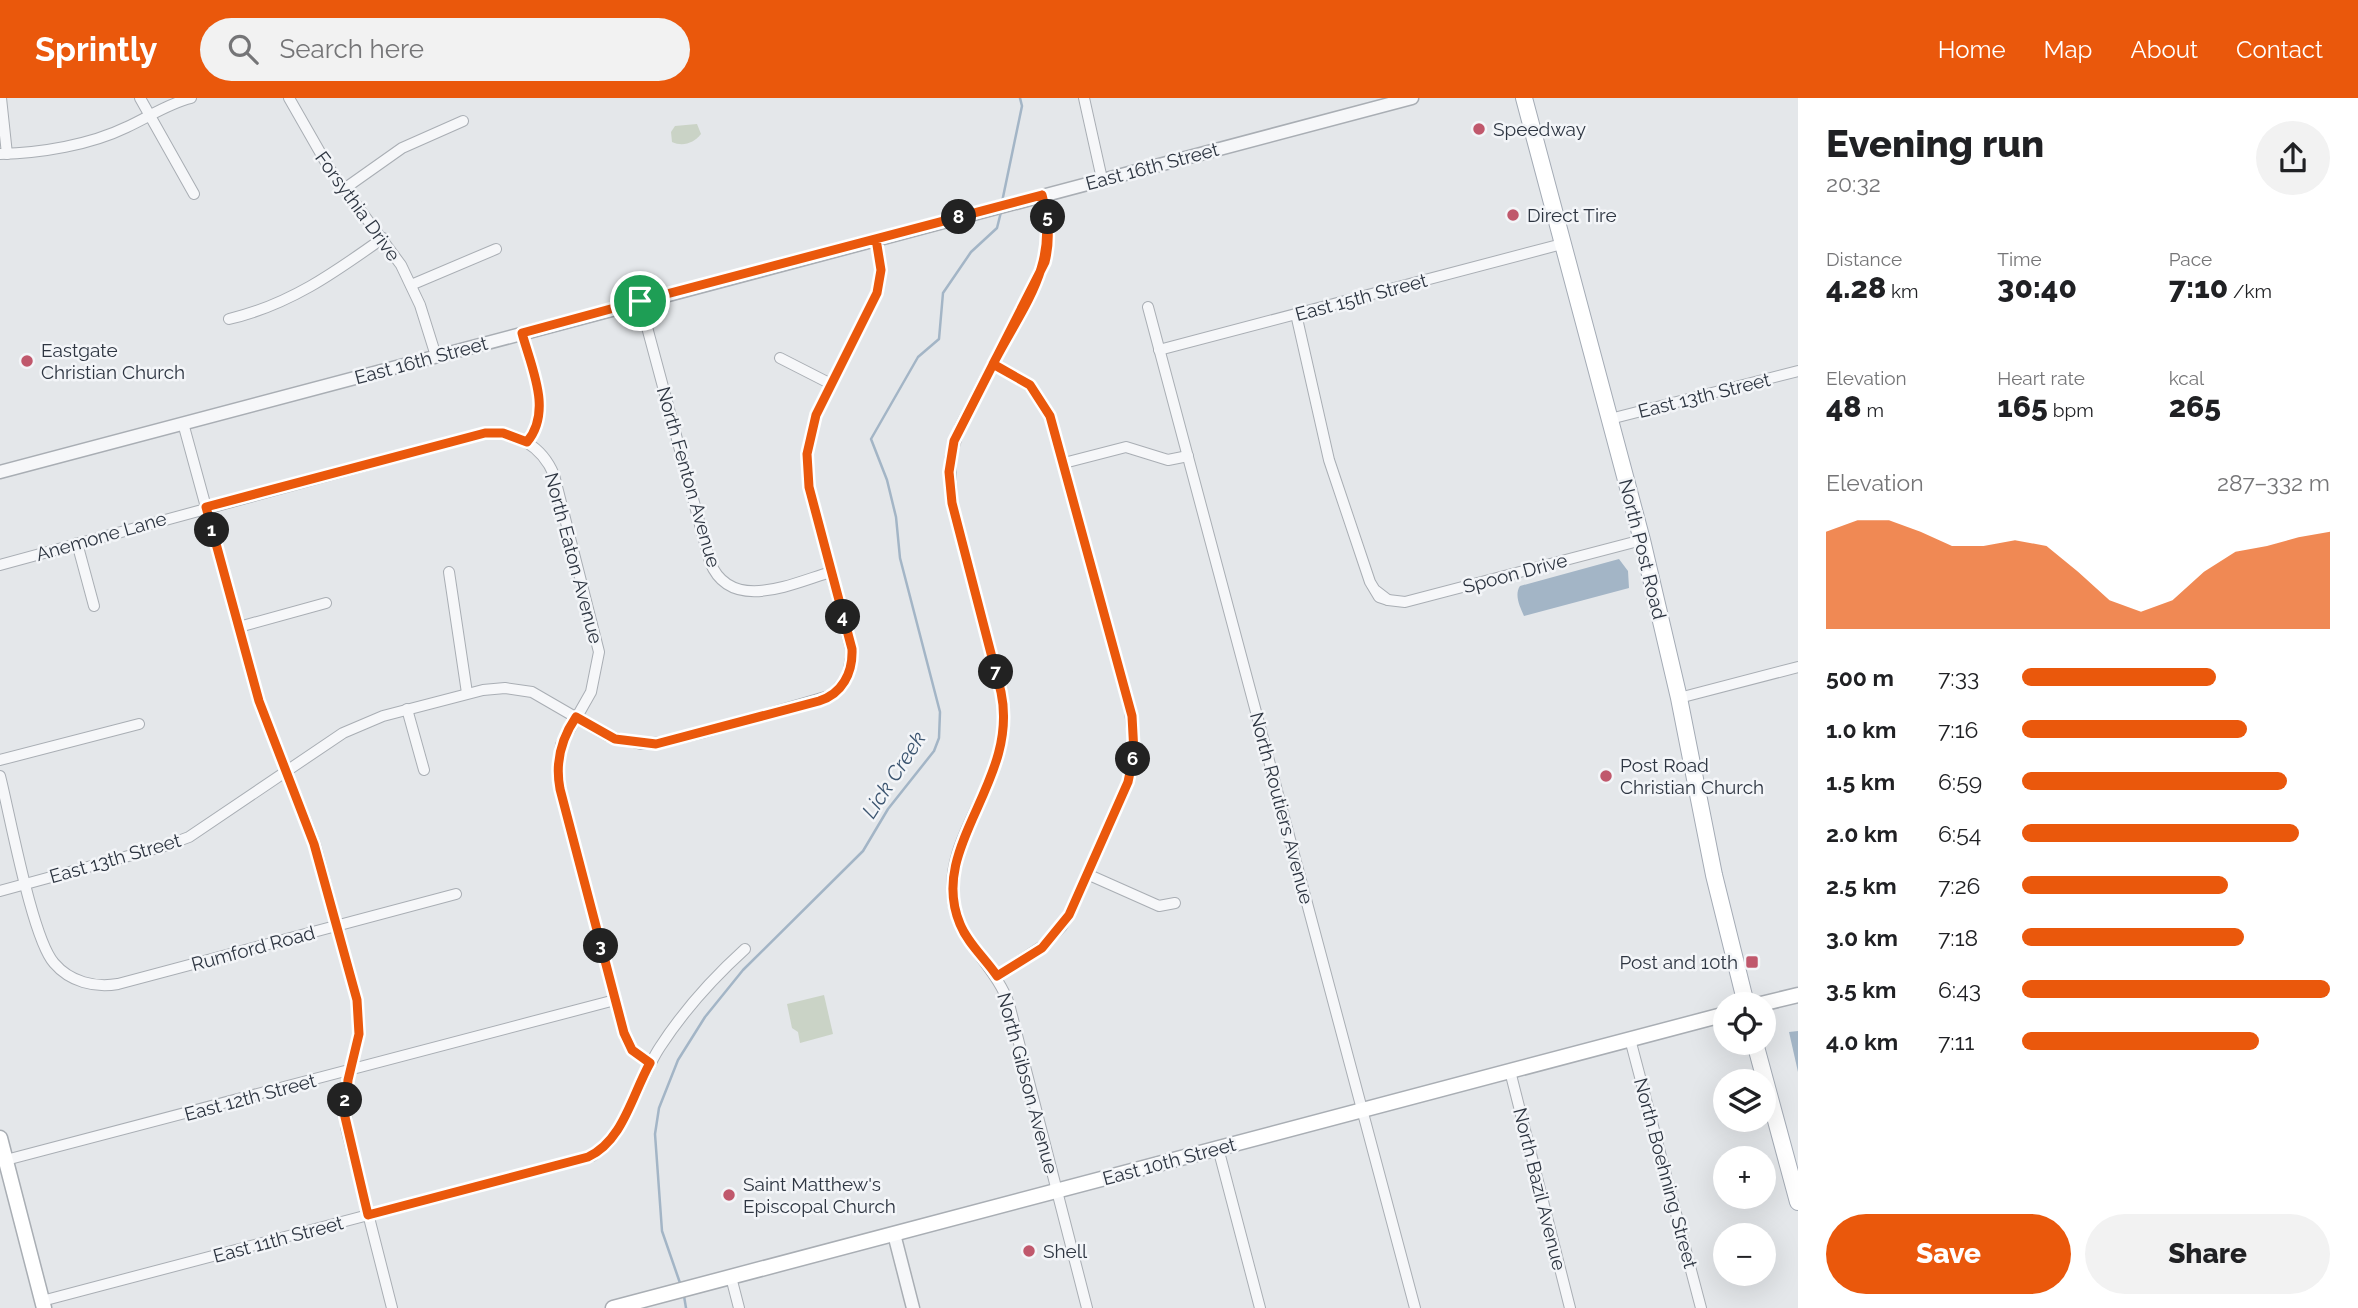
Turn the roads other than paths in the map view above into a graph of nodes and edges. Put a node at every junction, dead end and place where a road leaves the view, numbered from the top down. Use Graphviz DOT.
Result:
graph roads {
  1 [pos="1,98"];
  2 [pos="139,98"];
  3 [pos="191,98"];
  4 [pos="289,98"];
  5 [pos="1084,98"];
  6 [pos="1412,98"];
  7 [pos="1524,98"];
  8 [pos="149,115"];
  9 [pos="463,121"];
  10 [pos="4,154"];
  11 [pos="1102,179"];
  12 [pos="344,189"];
  13 [pos="194,194"];
  14 [pos="1042,195"];
  15 [pos="383,238"];
  16 [pos="876,239"];
  17 [pos="1562,244"];
  18 [pos="496,249"];
  19 [pos="411,285"];
  20 [pos="640,301"];
  21 [pos="1148,307"];
  22 [pos="1296,314"];
  23 [pos="229,319"];
  24 [pos="522,333"];
  25 [pos="1160,350"];
  26 [pos="436,356"];
  27 [pos="780,358"];
  28 [pos="993,364"];
  29 [pos="1798,371"];
  30 [pos="831,384"];
  31 [pos="1610,419"];
  32 [pos="183,423"];
  33 [pos="527,442"];
  34 [pos="1188,456"];
  35 [pos="1064,463"];
  36 [pos="0,472"];
  37 [pos="206,507"];
  38 [pos="1642,540"];
  39 [pos="77,542"];
  40 [pos="0,565"];
  41 [pos="449,572"];
  42 [pos="831,572"];
  43 [pos="326,604"];
  44 [pos="94,606"];
  45 [pos="239,627"];
  46 [pos="1798,667"];
  47 [pos="467,693"];
  48 [pos="1679,698"];
  49 [pos="407,709"];
  50 [pos="576,717"];
  51 [pos="139,724"];
  52 [pos="0,760"];
  53 [pos="424,770"];
  54 [pos="286,772"];
  55 [pos="0,776"];
  56 [pos="1087,874"];
  57 [pos="27,883"];
  58 [pos="0,891"];
  59 [pos="456,894"];
  60 [pos="1174,903"];
  61 [pos="337,925"];
  62 [pos="746,949"];
  63 [pos="997,976"];
  64 [pos="1743,992"];
  65 [pos="1798,995"];
  66 [pos="615,1000"];
  67 [pos="1776,1000"];
  68 [pos="1713,1017"];
  69 [pos="1630,1039"];
  70 [pos="1758,1055"];
  71 [pos="650,1063"];
  72 [pos="351,1070"];
  73 [pos="1510,1071"];
  74 [pos="1363,1110"];
  75 [pos="0,1138"];
  76 [pos="1218,1148"];
  77 [pos="6,1160"];
  78 [pos="1057,1191"];
  79 [pos="1798,1202"];
  80 [pos="368,1215"];
  81 [pos="894,1234"];
  82 [pos="731,1277"];
  83 [pos="43,1304"];
  84 [pos="392,1308"];
  85 [pos="613,1308"];
  86 [pos="739,1308"];
  87 [pos="913,1308"];
  88 [pos="1087,1308"];
  89 [pos="1259,1308"];
  90 [pos="1415,1308"];
  91 [pos="1570,1308"];
  92 [pos="1701,1308"];
  1 -- 10 [label="street"];
  2 -- 8 [label="street"];
  3 -- 8 [label="street"];
  4 -- 12 [label="street, Forsythia Drive"];
  5 -- 11 [label="street"];
  6 -- 11 [label="street, East 16th Street"];
  7 -- 17 [label="main road, North Post Road"];
  8 -- 10 [label="street"];
  8 -- 13 [label="street"];
  9 -- 12 [label="street"];
  11 -- 14 [label="street, East 16th Street"];
  12 -- 15 [label="street, Forsythia Drive"];
  14 -- 16 [label="street, East 16th Street"];
  14 -- 28 [label="street, North Gibson Avenue"];
  15 -- 19 [label="street, Forsythia Drive"];
  15 -- 23 [label="street"];
  16 -- 20 [label="street, East 16th Street"];
  16 -- 30 [label="street"];
  17 -- 22 [label="street, East 15th Street"];
  17 -- 31 [label="main road, North Post Road"];
  18 -- 19 [label="street"];
  19 -- 26 [label="street, Forsythia Drive"];
  20 -- 24 [label="street, East 16th Street"];
  20 -- 42 [label="street, North Fenton Avenue"];
  21 -- 25 [label="street, North Routiers Avenue"];
  22 -- 25 [label="street, East 15th Street"];
  22 -- 38 [label="street, Spoon Drive"];
  24 -- 26 [label="street, East 16th Street"];
  24 -- 33 [label="street"];
  25 -- 34 [label="street, North Routiers Avenue"];
  26 -- 32 [label="street, East 16th Street"];
  27 -- 30 [label="street"];
  28 -- 35 [label="street"];
  28 -- 63 [label="street, North Gibson Avenue"];
  29 -- 31 [label="street, East 13th Street"];
  30 -- 42 [label="street"];
  31 -- 38 [label="main road, North Post Road"];
  32 -- 36 [label="street, East 16th Street"];
  32 -- 37 [label="street"];
  33 -- 37 [label="street, Anemone Lane"];
  33 -- 50 [label="street, North Eaton Avenue"];
  34 -- 35 [label="street"];
  34 -- 74 [label="street, North Routiers Avenue"];
  35 -- 56 [label="street"];
  37 -- 39 [label="street, Anemone Lane"];
  37 -- 45 [label="street"];
  38 -- 48 [label="main road, North Post Road"];
  39 -- 40 [label="street, Anemone Lane"];
  39 -- 44 [label="street"];
  41 -- 47 [label="street"];
  42 -- 50 [label="street, East 13th Street"];
  43 -- 45 [label="street"];
  45 -- 54 [label="street"];
  46 -- 48 [label="street"];
  47 -- 49 [label="street, East 13th Street"];
  47 -- 50 [label="street, East 13th Street"];
  48 -- 64 [label="main road, North Post Road"];
  49 -- 53 [label="street"];
  49 -- 54 [label="street, East 13th Street"];
  50 -- 66 [label="street, North Eaton Avenue"];
  51 -- 52 [label="street"];
  54 -- 57 [label="street, East 13th Street"];
  54 -- 61 [label="street"];
  55 -- 57 [label="street"];
  56 -- 60 [label="street"];
  56 -- 63 [label="street"];
  57 -- 58 [label="street, East 13th Street"];
  57 -- 61 [label="street, Rumford Road"];
  59 -- 61 [label="street, Rumford Road"];
  61 -- 72 [label="street"];
  62 -- 71 [label="street, East 11th Street"];
  63 -- 78 [label="street, North Gibson Avenue"];
  65 -- 67 [label="main road"];
  66 -- 71 [label="street, North Eaton Avenue"];
  66 -- 72 [label="street, East 12th Street"];
  68 -- 69 [label="main road, East 10th Street"];
  69 -- 73 [label="main road, East 10th Street"];
  69 -- 92 [label="street, North Boehning Street"];
  70 -- 79 [label="main road"];
  71 -- 80 [label="street, East 11th Street"];
  72 -- 77 [label="street, East 12th Street"];
  72 -- 80 [label="street"];
  73 -- 74 [label="main road, East 10th Street"];
  73 -- 91 [label="street, North Bazil Avenue"];
  74 -- 76 [label="main road, East 10th Street"];
  74 -- 90 [label="street, North Routiers Avenue"];
  75 -- 77 [label="main road"];
  76 -- 78 [label="main road, East 10th Street"];
  76 -- 89 [label="street"];
  77 -- 83 [label="main road"];
  78 -- 81 [label="main road, East 10th Street"];
  78 -- 88 [label="street, North Gibson Avenue"];
  80 -- 83 [label="street, East 11th Street"];
  80 -- 84 [label="street"];
  81 -- 82 [label="main road, East 10th Street"];
  81 -- 87 [label="street"];
  82 -- 85 [label="main road, East 10th Street"];
  82 -- 86 [label="street"];
}
